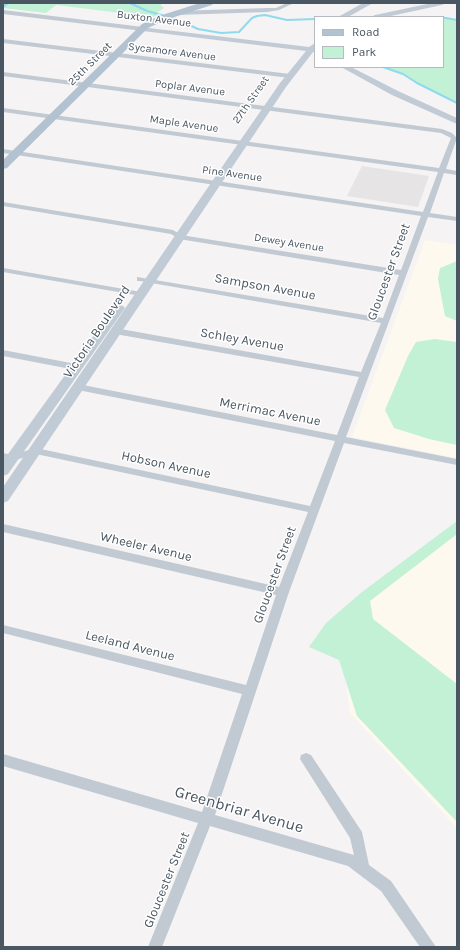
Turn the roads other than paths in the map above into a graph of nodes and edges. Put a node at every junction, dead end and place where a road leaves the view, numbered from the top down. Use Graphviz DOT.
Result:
graph roads {
  1 [pos="209,3"];
  2 [pos="292,3"];
  3 [pos="369,3"];
  4 [pos="390,3"];
  5 [pos="442,3"];
  6 [pos="3,12"];
  7 [pos="396,13"];
  8 [pos="175,14"];
  9 [pos="344,16"];
  10 [pos="380,16"];
  11 [pos="143,29"];
  12 [pos="3,41"];
  13 [pos="311,46"];
  14 [pos="116,55"];
  15 [pos="314,59"];
  16 [pos="301,64"];
  17 [pos="348,68"];
  18 [pos="3,74"];
  19 [pos="286,76"];
  20 [pos="86,84"];
  21 [pos="263,108"];
  22 [pos="3,110"];
  23 [pos="54,118"];
  24 [pos="457,121"];
  25 [pos="446,132"];
  26 [pos="239,143"];
  27 [pos="3,151"];
  28 [pos="16,153"];
  29 [pos="3,166"];
  30 [pos="441,171"];
  31 [pos="457,173"];
  32 [pos="212,182"];
  33 [pos="3,204"];
  34 [pos="425,214"];
  35 [pos="457,219"];
  36 [pos="176,235"];
  37 [pos="3,270"];
  38 [pos="403,273"];
  39 [pos="145,280"];
  40 [pos="136,293"];
  41 [pos="386,321"];
  42 [pos="115,331"];
  43 [pos="3,353"];
  44 [pos="76,367"];
  45 [pos="364,375"];
  46 [pos="78,387"];
  47 [pos="341,440"];
  48 [pos="36,451"];
  49 [pos="8,457"];
  50 [pos="457,462"];
  51 [pos="3,471"];
  52 [pos="3,498"];
  53 [pos="314,510"];
  54 [pos="3,528"];
  55 [pos="283,592"];
  56 [pos="3,629"];
  57 [pos="249,691"];
  58 [pos="306,759"];
  59 [pos="3,760"];
  60 [pos="207,818"];
  61 [pos="363,869"];
  62 [pos="155,947"];
  63 [pos="429,947"];
  1 -- 8 [label="main road, 25th Street"];
  2 -- 8 [label="street"];
  3 -- 9 [label="main road"];
  4 -- 7 [label="main road"];
  5 -- 7 [label="main road"];
  6 -- 11 [label="street, Buxton Avenue"];
  7 -- 10 [label="main road"];
  8 -- 11 [label="main road, 25th Street"];
  11 -- 13 [label="main road, Buxton Avenue"];
  11 -- 14 [label="main road, 25th Street"];
  12 -- 14 [label="street, Sycamore Avenue"];
  13 -- 16 [label="main road, 27th Street"];
  13 -- 19 [label="main road, 27th Street"];
  14 -- 19 [label="street, Sycamore Avenue"];
  14 -- 20 [label="main road, 25th Street"];
  15 -- 16 [label="main road"];
  16 -- 19 [label="main road, 27th Street"];
  17 -- 24 [label="main road"];
  18 -- 20 [label="street, Poplar Avenue"];
  19 -- 21 [label="main road, 27th Street"];
  20 -- 21 [label="street, Poplar Avenue"];
  20 -- 23 [label="main road, 25th Street"];
  21 -- 25 [label="street, Poplar Avenue"];
  21 -- 26 [label="main road, 27th Street"];
  22 -- 23 [label="street, Maple Avenue"];
  23 -- 26 [label="street, Maple Avenue"];
  23 -- 28 [label="main road, 25th Street"];
  25 -- 30 [label="street, Gloucester Street"];
  26 -- 30 [label="street, Maple Avenue"];
  26 -- 32 [label="main road, 27th Street"];
  27 -- 28 [label="street, Pine Avenue"];
  28 -- 29 [label="main road, 25th Street"];
  28 -- 32 [label="street, Pine Avenue"];
  30 -- 31 [label="street, Maple Avenue"];
  30 -- 34 [label="street, Gloucester Street"];
  32 -- 34 [label="street, Pine Avenue"];
  32 -- 36 [label="main road, Victoria Boulevard"];
  33 -- 36 [label="street, Dewey Avenue"];
  34 -- 35 [label="street, Pine Avenue"];
  34 -- 38 [label="street, Gloucester Street"];
  36 -- 38 [label="street, Dewey Avenue"];
  36 -- 39 [label="main road, Victoria Boulevard"];
  37 -- 40 [label="street"];
  38 -- 41 [label="street, Gloucester Street"];
  39 -- 40 [label="main road, Victoria Boulevard"];
  39 -- 41 [label="street, Sampson Avenue"];
  40 -- 42 [label="main road, Victoria Boulevard"];
  40 -- 44 [label="main road, Victoria Boulevard"];
  41 -- 45 [label="street, Gloucester Street"];
  42 -- 45 [label="street, Schley Avenue"];
  42 -- 46 [label="main road, Victoria Boulevard"];
  43 -- 44 [label="street"];
  44 -- 49 [label="main road, Victoria Boulevard"];
  45 -- 47 [label="street, Gloucester Street"];
  46 -- 47 [label="street, Merrimac Avenue"];
  46 -- 48 [label="main road, Victoria Boulevard"];
  47 -- 50 [label="street, Merrimac Avenue"];
  47 -- 53 [label="street, Gloucester Street"];
  48 -- 49 [label="street, Hobson Avenue"];
  48 -- 52 [label="main road, Victoria Boulevard"];
  48 -- 53 [label="street, Hobson Avenue"];
  49 -- 51 [label="main road, Victoria Boulevard"];
  53 -- 55 [label="street, Gloucester Street"];
  54 -- 55 [label="street, Wheeler Avenue"];
  55 -- 57 [label="street, Gloucester Street"];
  56 -- 57 [label="street, Leeland Avenue"];
  57 -- 60 [label="street, Gloucester Street"];
  58 -- 61 [label="street"];
  59 -- 60 [label="street, Greenbriar Avenue"];
  60 -- 61 [label="street, Greenbriar Avenue"];
  60 -- 62 [label="street, Gloucester Street"];
  61 -- 63 [label="street, Greenbriar Avenue"];
}
